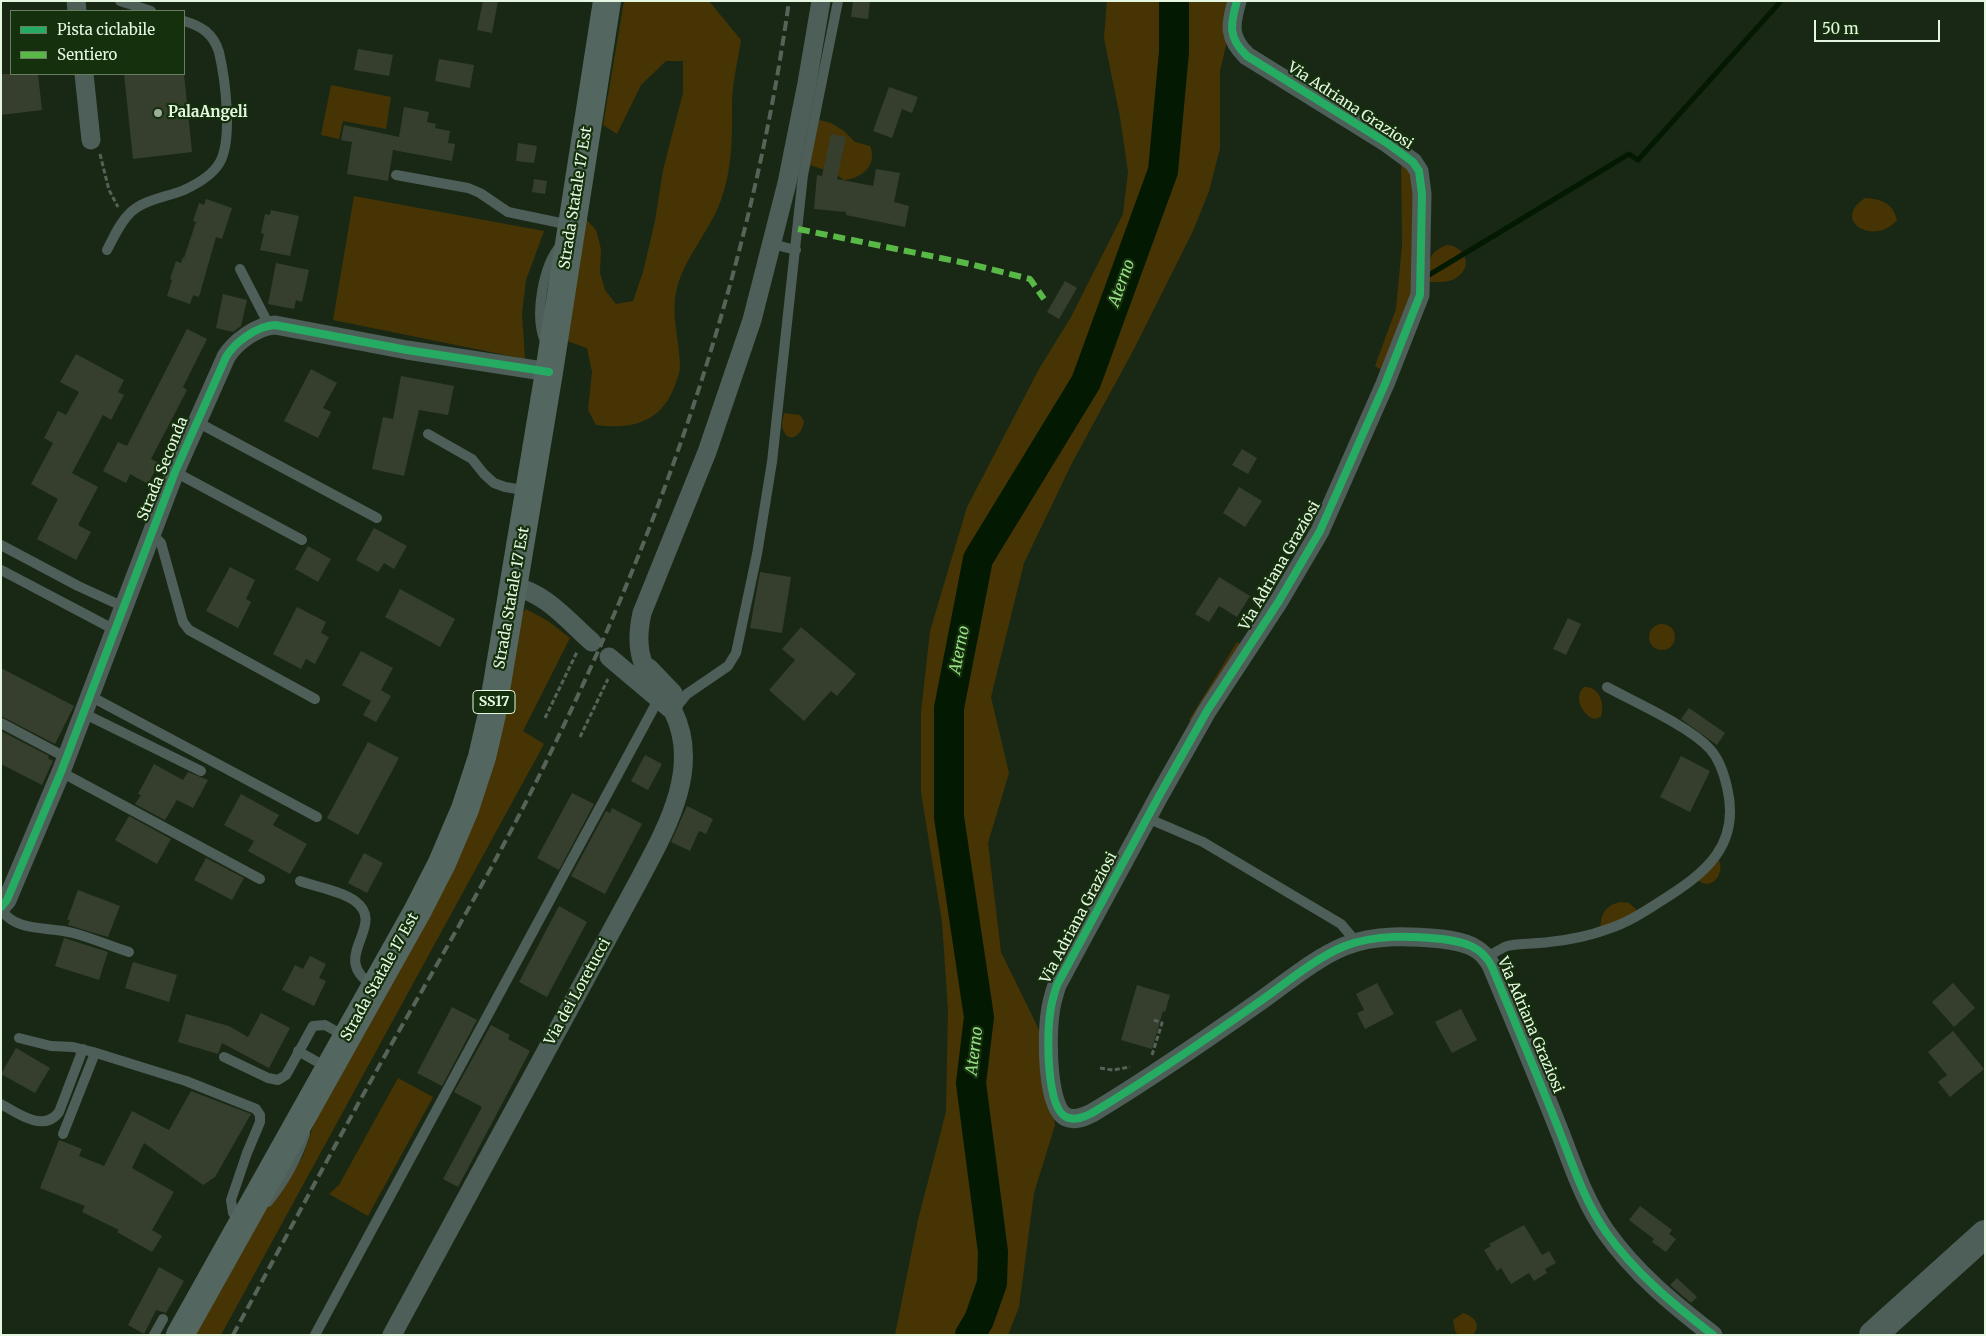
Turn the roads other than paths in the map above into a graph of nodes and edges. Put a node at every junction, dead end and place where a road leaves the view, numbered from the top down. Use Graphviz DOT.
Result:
graph roads {
  1 [pos="120,1"];
  2 [pos="607,1"];
  3 [pos="821,1"];
  4 [pos="838,1"];
  5 [pos="1237,1"];
  6 [pos="148,10"];
  7 [pos="185,21"];
  8 [pos="84,75"];
  9 [pos="91,139"];
  10 [pos="396,175"];
  11 [pos="571,230"];
  12 [pos="772,244"];
  13 [pos="107,250"];
  14 [pos="796,250"];
  15 [pos="240,269"];
  16 [pos="269,325"];
  17 [pos="551,364"];
  18 [pos="197,422"];
  19 [pos="428,434"];
  20 [pos="175,472"];
  21 [pos="530,492"];
  22 [pos="377,518"];
  23 [pos="151,535"];
  24 [pos="302,540"];
  25 [pos="1,545"];
  26 [pos="1,570"];
  27 [pos="514,587"];
  28 [pos="124,607"];
  29 [pos="115,630"];
  30 [pos="588,639"];
  31 [pos="639,650"];
  32 [pos="613,660"];
  33 [pos="1607,687"];
  34 [pos="90,696"];
  35 [pos="315,699"];
  36 [pos="658,700"];
  37 [pos="673,711"];
  38 [pos="84,713"];
  39 [pos="1,723"];
  40 [pos="64,765"];
  41 [pos="201,772"];
  42 [pos="317,817"];
  43 [pos="1147,818"];
  44 [pos="260,879"];
  45 [pos="300,881"];
  46 [pos="1,908"];
  47 [pos="1357,942"];
  48 [pos="128,952"];
  49 [pos="1487,957"];
  50 [pos="375,986"];
  51 [pos="347,1037"];
  52 [pos="19,1038"];
  53 [pos="82,1049"];
  54 [pos="298,1051"];
  55 [pos="95,1052"];
  56 [pos="224,1057"];
  57 [pos="329,1068"];
  58 [pos="1,1104"];
  59 [pos="64,1134"];
  60 [pos="243,1222"];
  61 [pos="1985,1234"];
  62 [pos="172,1327"];
  63 [pos="154,1335"];
  64 [pos="315,1335"];
  65 [pos="392,1335"];
  66 [pos="1712,1335"];
  67 [pos="1873,1335"];
  1 -- 6 [label="lane"];
  2 -- 11 [label="main road, Strada Statale 17 Est / SS17"];
  3 -- 12 [label="street"];
  4 -- 14 [label="lane"];
  5 -- 43 [label="street, Via Adriana Graziosi"];
  7 -- 13 [label="lane"];
  8 -- 9 [label="street"];
  10 -- 11 [label="lane"];
  11 -- 17 [label="main road, Strada Statale 17 Est / SS17"];
  12 -- 14 [label="lane"];
  12 -- 31 [label="street"];
  14 -- 37 [label="lane"];
  15 -- 16 [label="lane"];
  16 -- 17 [label="street"];
  16 -- 18 [label="street, Strada Seconda"];
  17 -- 21 [label="main road, Strada Statale 17 Est / SS17"];
  18 -- 20 [label="street, Strada Seconda"];
  18 -- 22 [label="lane"];
  19 -- 21 [label="lane"];
  20 -- 23 [label="street, Strada Seconda"];
  20 -- 24 [label="lane"];
  21 -- 27 [label="main road, Strada Statale 17 Est / SS17"];
  23 -- 28 [label="street, Strada Seconda"];
  23 -- 35 [label="lane"];
  25 -- 28 [label="lane"];
  26 -- 29 [label="lane"];
  27 -- 30 [label="street"];
  27 -- 50 [label="main road, Strada Statale 17 Est / SS17"];
  28 -- 29 [label="street, Strada Seconda"];
  29 -- 34 [label="street, Strada Seconda"];
  31 -- 36 [label="street"];
  31 -- 37 [label="street, Via dei Loretucci"];
  32 -- 36 [label="street"];
  33 -- 49 [label="lane"];
  34 -- 38 [label="street, Strada Seconda"];
  34 -- 42 [label="lane"];
  36 -- 37 [label="street"];
  36 -- 64 [label="lane"];
  37 -- 65 [label="street, Via dei Loretucci"];
  38 -- 40 [label="street, Strada Seconda"];
  38 -- 41 [label="lane"];
  39 -- 40 [label="lane"];
  40 -- 44 [label="lane"];
  40 -- 46 [label="street, Strada Seconda"];
  43 -- 47 [label="lane"];
  43 -- 47 [label="street, Via Adriana Graziosi"];
  45 -- 50 [label="lane"];
  46 -- 48 [label="lane"];
  47 -- 49 [label="street, Via Adriana Graziosi"];
  49 -- 66 [label="street, Via Adriana Graziosi"];
  50 -- 51 [label="main road, Strada Statale 17 Est / SS17"];
  51 -- 54 [label="lane"];
  51 -- 57 [label="main road, Strada Statale 17 Est / SS17"];
  52 -- 53 [label="lane"];
  53 -- 55 [label="lane"];
  53 -- 58 [label="lane"];
  54 -- 56 [label="lane"];
  54 -- 57 [label="lane"];
  55 -- 59 [label="lane"];
  55 -- 60 [label="lane"];
  57 -- 60 [label="main road, Strada Statale 17 Est / SS17"];
  60 -- 62 [label="main road, Strada Statale 17 Est / SS17"];
  61 -- 67 [label="main road"];
  62 -- 63 [label="lane"];
}
